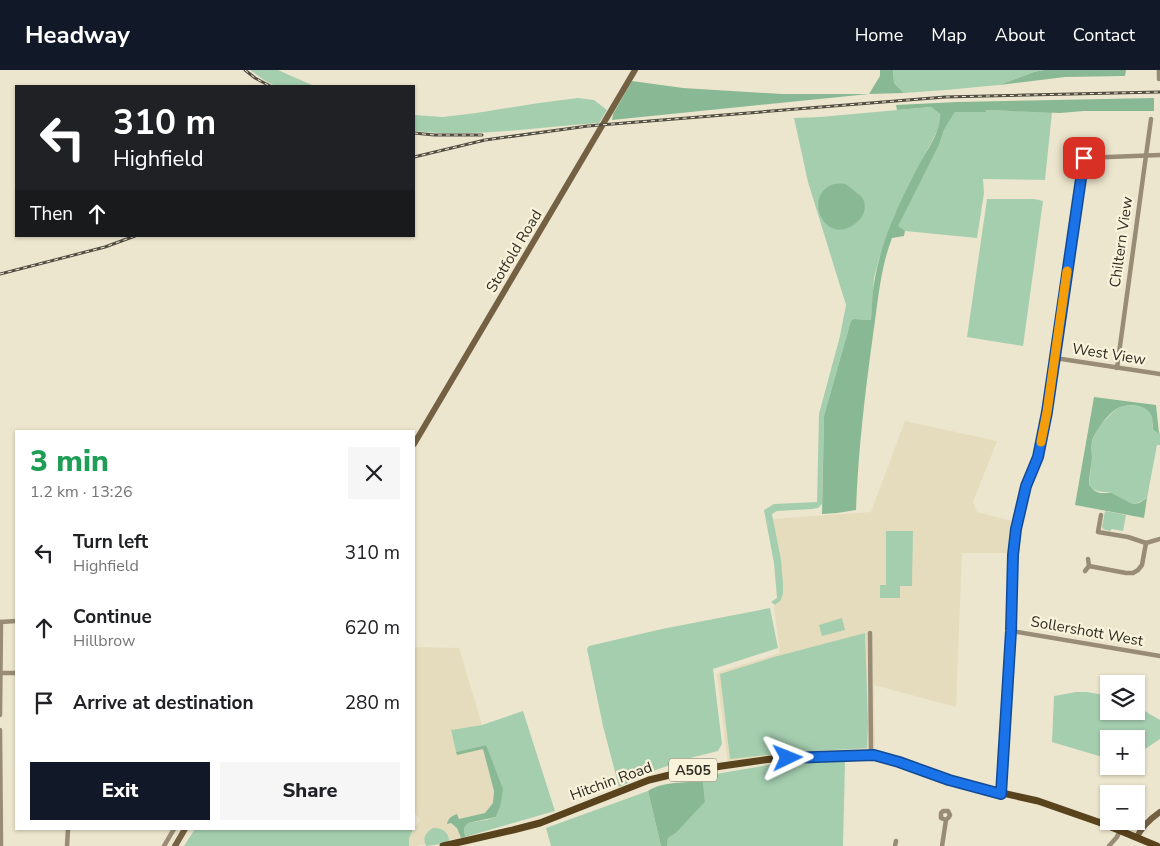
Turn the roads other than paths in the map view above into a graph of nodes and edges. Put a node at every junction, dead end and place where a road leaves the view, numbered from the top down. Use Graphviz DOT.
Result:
graph roads {
  1 [pos="635,70"];
  2 [pos="1159,70"];
  3 [pos="1159,78"];
  4 [pos="1151,119"];
  5 [pos="1146,155"];
  6 [pos="1160,155"];
  7 [pos="1055,358"];
  8 [pos="1117,368"];
  9 [pos="1160,374"];
  10 [pos="415,442"];
  11 [pos="1101,515"];
  12 [pos="1160,539"];
  13 [pos="1146,544"];
  14 [pos="1088,559"];
  15 [pos="1089,566"];
  16 [pos="1085,570"];
  17 [pos="15,621"];
  18 [pos="0,622"];
  19 [pos="1011,631"];
  20 [pos="870,632"];
  21 [pos="1160,656"];
  22 [pos="15,673"];
  23 [pos="1,674"];
  24 [pos="0,715"];
  25 [pos="0,730"];
  26 [pos="871,755"];
  27 [pos="1001,794"];
  28 [pos="1160,812"];
  29 [pos="946,820"];
  30 [pos="1100,823"];
  31 [pos="68,830"];
  32 [pos="173,830"];
  33 [pos="184,830"];
  34 [pos="1120,830"];
  35 [pos="1137,837"];
  36 [pos="1,846"];
  37 [pos="68,846"];
  38 [pos="164,846"];
  39 [pos="175,846"];
  40 [pos="443,846"];
  41 [pos="942,846"];
  42 [pos="1109,846"];
  43 [pos="1157,846"];
  1 -- 10 [label="street, Stotfold Road"];
  2 -- 3 [label="street"];
  4 -- 5 [label="street, Chiltern View"];
  5 -- 6 [label="street"];
  5 -- 7 [label="street"];
  5 -- 8 [label="street, Chiltern View"];
  7 -- 8 [label="street, West View"];
  7 -- 19 [label="street"];
  8 -- 9 [label="street, West View"];
  11 -- 13 [label="street"];
  12 -- 13 [label="street"];
  13 -- 15 [label="street"];
  14 -- 15 [label="street"];
  15 -- 16 [label="street"];
  17 -- 18 [label="street"];
  18 -- 23 [label="street"];
  19 -- 21 [label="street, Sollershott West"];
  19 -- 27 [label="street"];
  20 -- 26 [label="street"];
  22 -- 23 [label="street"];
  23 -- 24 [label="street"];
  25 -- 36 [label="street"];
  26 -- 27 [label="main road, Hitchin Road / A505"];
  26 -- 40 [label="main road, Hitchin Road / A505"];
  27 -- 30 [label="main road, Hitchin Road / A505"];
  28 -- 35 [label="street"];
  29 -- 41 [label="street"];
  31 -- 37 [label="street"];
  32 -- 38 [label="street"];
  33 -- 39 [label="street"];
  34 -- 35 [label="main road, Hitchin Road / A505"];
  34 -- 42 [label="street"];
  35 -- 43 [label="main road, Hitchin Road / A505"];
}
